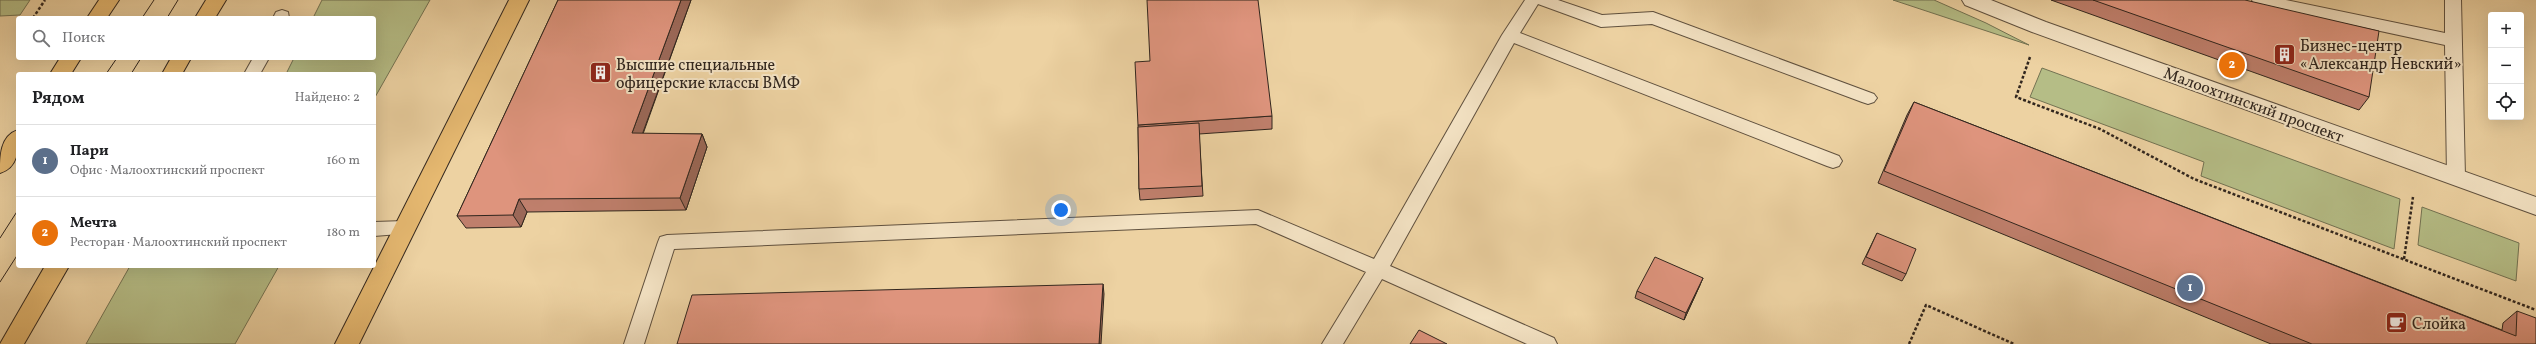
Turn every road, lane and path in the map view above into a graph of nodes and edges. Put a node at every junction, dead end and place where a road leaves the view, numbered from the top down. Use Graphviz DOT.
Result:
graph roads {
  1 [pos="45,0"];
  2 [pos="109,0"];
  3 [pos="216,0"];
  4 [pos="519,0"];
  5 [pos="1533,0"];
  6 [pos="1542,0"];
  7 [pos="1972,0"];
  8 [pos="2260,0"];
  9 [pos="2453,0"];
  10 [pos="34,16"];
  11 [pos="98,16"];
  12 [pos="206,16"];
  13 [pos="1510,35"];
  14 [pos="2454,41"];
  15 [pos="2030,54"];
  16 [pos="70,60"];
  17 [pos="180,60"];
  18 [pos="259,60"];
  19 [pos="61,72"];
  20 [pos="173,72"];
  21 [pos="253,72"];
  22 [pos="1868,98"];
  23 [pos="16,141"];
  24 [pos="1833,161"];
  25 [pos="0,165"];
  26 [pos="2456,177"];
  27 [pos="2413,194"];
  28 [pos="2536,206"];
  29 [pos="405,228"];
  30 [pos="376,229"];
  31 [pos="2404,260"];
  32 [pos="56,268"];
  33 [pos="1378,269"];
  34 [pos="2536,310"];
  35 [pos="11,344"];
  36 [pos="347,344"];
  37 [pos="634,344"];
  38 [pos="1332,344"];
  39 [pos="1547,344"];
  40 [pos="1909,344"];
  41 [pos="2014,344"];
  1 -- 10 [label="path"];
  2 -- 11 [label="main road"];
  3 -- 12 [label="main road"];
  4 -- 29 [label="main road"];
  5 -- 13 [label="lane"];
  6 -- 22 [label="lane"];
  7 -- 26 [label="street, Малоохтинский проспект"];
  8 -- 14 [label="lane"];
  9 -- 14 [label="lane"];
  13 -- 24 [label="lane"];
  13 -- 33 [label="lane"];
  14 -- 26 [label="lane"];
  15 -- 31 [label="path"];
  16 -- 19 [label="main road"];
  17 -- 20 [label="main road"];
  18 -- 21 [label="lane"];
  23 -- 25 [label="main road"];
  26 -- 28 [label="street, Малоохтинский проспект"];
  27 -- 31 [label="path"];
  29 -- 30 [label="lane"];
  29 -- 36 [label="main road"];
  31 -- 34 [label="path"];
  32 -- 35 [label="main road"];
  33 -- 37 [label="lane"];
  33 -- 38 [label="lane"];
  33 -- 39 [label="lane"];
  40 -- 41 [label="path"];
}
